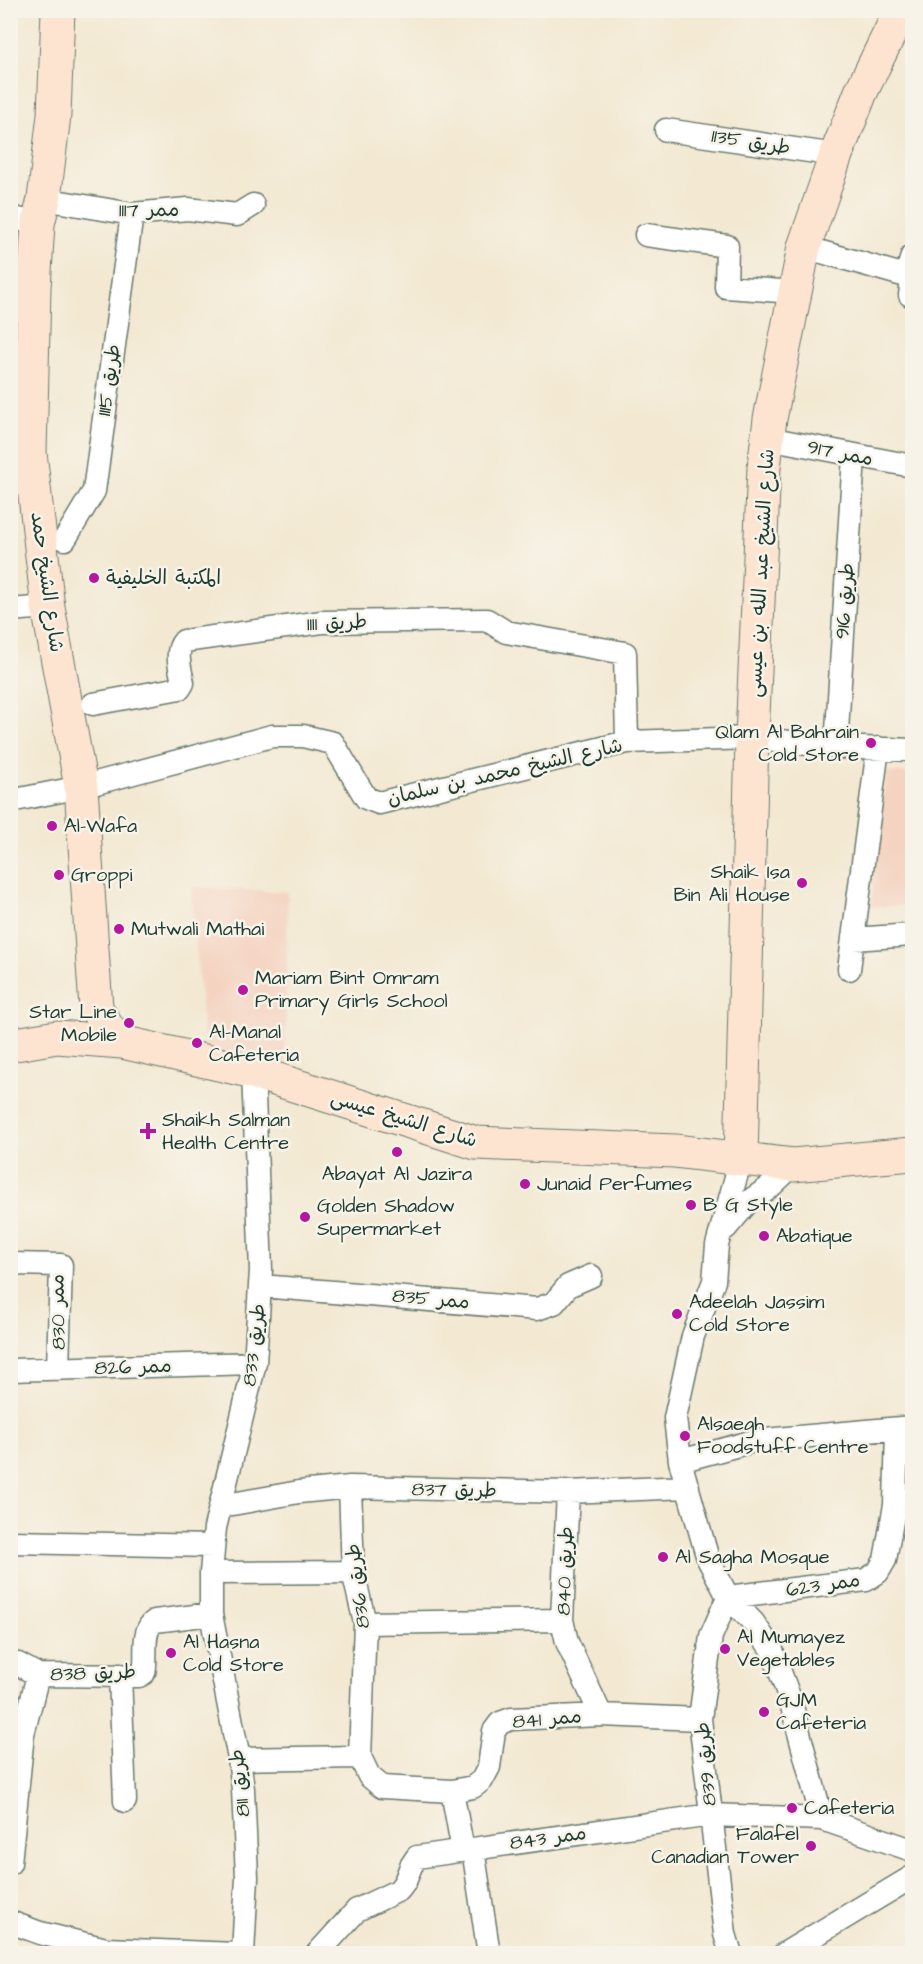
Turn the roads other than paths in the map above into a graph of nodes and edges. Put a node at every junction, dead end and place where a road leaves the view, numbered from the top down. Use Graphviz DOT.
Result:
graph roads {
  1 [pos="58,10"];
  2 [pos="901,10"];
  3 [pos="666,129"];
  4 [pos="836,155"];
  5 [pos="253,206"];
  6 [pos="31,213"];
  7 [pos="132,214"];
  8 [pos="646,235"];
  9 [pos="804,247"];
  10 [pos="910,276"];
  11 [pos="794,292"];
  12 [pos="768,438"];
  13 [pos="20,451"];
  14 [pos="854,456"];
  15 [pos="912,466"];
  16 [pos="65,539"];
  17 [pos="48,607"];
  18 [pos="10,610"];
  19 [pos="93,704"];
  20 [pos="752,738"];
  21 [pos="627,742"];
  22 [pos="836,747"];
  23 [pos="878,748"];
  24 [pos="912,750"];
  25 [pos="81,787"];
  26 [pos="10,801"];
  27 [pos="912,935"];
  28 [pos="852,939"];
  29 [pos="849,969"];
  30 [pos="96,1008"];
  31 [pos="57,1037"];
  32 [pos="122,1042"];
  33 [pos="10,1045"];
  34 [pos="253,1072"];
  35 [pos="912,1154"];
  36 [pos="741,1159"];
  37 [pos="793,1165"];
  38 [pos="717,1245"];
  39 [pos="10,1264"];
  40 [pos="591,1276"];
  41 [pos="261,1286"];
  42 [pos="255,1363"];
  43 [pos="58,1369"];
  44 [pos="10,1370"];
  45 [pos="905,1428"];
  46 [pos="680,1461"];
  47 [pos="688,1486"];
  48 [pos="350,1487"];
  49 [pos="568,1492"];
  50 [pos="221,1506"];
  51 [pos="10,1542"];
  52 [pos="213,1546"];
  53 [pos="353,1572"];
  54 [pos="211,1574"];
  55 [pos="728,1597"];
  56 [pos="211,1614"];
  57 [pos="562,1620"];
  58 [pos="365,1623"];
  59 [pos="10,1663"];
  60 [pos="38,1675"];
  61 [pos="120,1675"];
  62 [pos="601,1715"];
  63 [pos="700,1719"];
  64 [pos="360,1757"];
  65 [pos="239,1759"];
  66 [pos="452,1791"];
  67 [pos="125,1800"];
  68 [pos="711,1815"];
  69 [pos="822,1819"];
  70 [pos="468,1850"];
  71 [pos="912,1850"];
  72 [pos="10,1863"];
  73 [pos="912,1877"];
  74 [pos="10,1922"];
  75 [pos="728,1944"];
  76 [pos="106,1951"];
  77 [pos="237,1953"];
  78 [pos="243,1953"];
  79 [pos="317,1953"];
  80 [pos="489,1953"];
  81 [pos="784,1953"];
  1 -- 6 [label="street, شارع الشيخ حمد"];
  2 -- 4 [label="street, شارع الشيخ عبد الله بن عيسى"];
  3 -- 4 [label="street, طريق 1135"];
  4 -- 9 [label="street, شارع الشيخ عبد الله بن عيسى"];
  5 -- 7 [label="street, ممر 1117"];
  6 -- 7 [label="street, ممر 1117"];
  6 -- 13 [label="street, شارع الشيخ حمد"];
  7 -- 16 [label="street, طريق 1115"];
  8 -- 11 [label="street"];
  9 -- 10 [label="street"];
  9 -- 11 [label="street, شارع الشيخ عبد الله بن عيسى"];
  11 -- 12 [label="street, شارع الشيخ عبد الله بن عيسى"];
  12 -- 14 [label="street, ممر 917"];
  12 -- 20 [label="street, شارع الشيخ عبد الله بن عيسى"];
  13 -- 17 [label="street, شارع الشيخ حمد"];
  14 -- 15 [label="street, ممر 917"];
  14 -- 22 [label="street, طريق 916"];
  17 -- 18 [label="street"];
  17 -- 25 [label="street, شارع الشيخ حمد"];
  19 -- 21 [label="street, طريق 1111"];
  20 -- 21 [label="street, شارع الشيخ محمد بن سلمان"];
  20 -- 22 [label="street"];
  20 -- 36 [label="street, شارع الشيخ عبد الله بن عيسى"];
  21 -- 25 [label="street, شارع الشيخ محمد بن سلمان"];
  22 -- 23 [label="street"];
  23 -- 24 [label="street"];
  23 -- 28 [label="street"];
  25 -- 26 [label="street, شارع الشيخ محمد بن سلمان"];
  25 -- 30 [label="street, شارع الشيخ حمد"];
  27 -- 28 [label="street"];
  28 -- 29 [label="street"];
  30 -- 31 [label="street"];
  30 -- 32 [label="street"];
  31 -- 32 [label="street, شارع الشيخ عيسى"];
  31 -- 33 [label="street, شارع الشيخ عيسى"];
  32 -- 34 [label="street, شارع الشيخ عيسى"];
  34 -- 36 [label="street, شارع الشيخ عيسى"];
  34 -- 41 [label="street, طريق 833"];
  35 -- 37 [label="street, شارع الشيخ عيسى"];
  36 -- 37 [label="street, شارع الشيخ عيسى"];
  36 -- 38 [label="street"];
  37 -- 38 [label="street"];
  38 -- 46 [label="street"];
  39 -- 43 [label="street, ممر 830"];
  40 -- 41 [label="street, ممر 835"];
  41 -- 42 [label="street, طريق 833"];
  42 -- 43 [label="street, ممر 826"];
  42 -- 50 [label="street, طريق 833"];
  43 -- 44 [label="street, ممر 826"];
  45 -- 46 [label="street"];
  45 -- 55 [label="street, ممر 623"];
  46 -- 47 [label="street"];
  47 -- 49 [label="street, طريق 837"];
  47 -- 55 [label="street"];
  48 -- 49 [label="street, طريق 837"];
  48 -- 50 [label="street, طريق 837"];
  48 -- 53 [label="street, طريق 836"];
  49 -- 57 [label="street, طريق 840"];
  50 -- 52 [label="street, طريق 833"];
  51 -- 52 [label="street"];
  52 -- 54 [label="street, طريق 833"];
  53 -- 54 [label="street"];
  53 -- 58 [label="street, طريق 836"];
  54 -- 56 [label="street, طريق 833"];
  55 -- 63 [label="street, طريق 839"];
  55 -- 69 [label="street"];
  56 -- 61 [label="street, طريق 838"];
  56 -- 65 [label="street, طريق 811"];
  57 -- 58 [label="street"];
  57 -- 62 [label="street, طريق 840"];
  58 -- 64 [label="street, طريق 836"];
  59 -- 60 [label="street"];
  60 -- 61 [label="street, طريق 838"];
  60 -- 72 [label="street"];
  61 -- 67 [label="street"];
  62 -- 63 [label="street, ممر 841"];
  62 -- 66 [label="street, ممر 841"];
  63 -- 68 [label="street, طريق 839"];
  64 -- 65 [label="street"];
  64 -- 66 [label="street, ممر 841"];
  65 -- 78 [label="street, طريق 811"];
  66 -- 70 [label="street"];
  68 -- 69 [label="street, ممر 843"];
  68 -- 70 [label="street, ممر 843"];
  68 -- 75 [label="street, طريق 839"];
  69 -- 71 [label="street, ممر 843"];
  70 -- 79 [label="street, ممر 843"];
  70 -- 80 [label="street"];
  73 -- 81 [label="street"];
  74 -- 76 [label="street"];
  76 -- 77 [label="street"];
}
